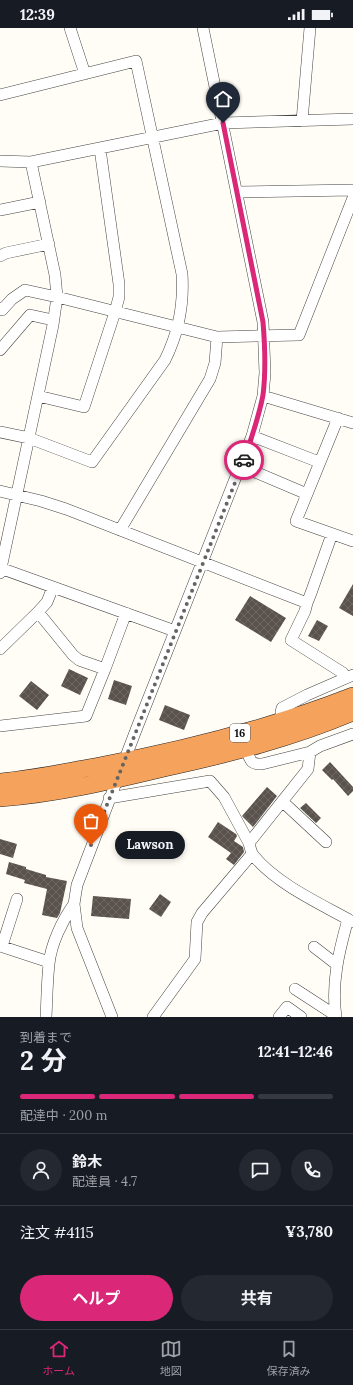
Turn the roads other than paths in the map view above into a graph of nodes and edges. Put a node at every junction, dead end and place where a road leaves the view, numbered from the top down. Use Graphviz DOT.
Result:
graph roads {
  1 [pos="70,28"];
  2 [pos="203,28"];
  3 [pos="310,28"];
  4 [pos="85,74"];
  5 [pos="0,95"];
  6 [pos="353,119"];
  7 [pos="302,121"];
  8 [pos="223,123"];
  9 [pos="152,137"];
  10 [pos="100,149"];
  11 [pos="0,161"];
  12 [pos="31,162"];
  13 [pos="353,190"];
  14 [pos="236,192"];
  15 [pos="353,198"];
  16 [pos="40,202"];
  17 [pos="0,210"];
  18 [pos="49,244"];
  19 [pos="0,256"];
  20 [pos="57,296"];
  21 [pos="0,308"];
  22 [pos="115,312"];
  23 [pos="53,320"];
  24 [pos="178,328"];
  25 [pos="264,336"];
  26 [pos="218,338"];
  27 [pos="0,350"];
  28 [pos="38,396"];
  29 [pos="263,396"];
  30 [pos="338,418"];
  31 [pos="353,423"];
  32 [pos="0,432"];
  33 [pos="252,436"];
  34 [pos="29,438"];
  35 [pos="320,462"];
  36 [pos="241,466"];
  37 [pos="0,491"];
  38 [pos="16,494"];
  39 [pos="307,494"];
  40 [pos="120,530"];
  41 [pos="332,534"];
  42 [pos="353,541"];
  43 [pos="203,562"];
  44 [pos="0,570"];
  45 [pos="53,587"];
  46 [pos="306,603"];
  47 [pos="38,612"];
  48 [pos="126,613"];
  49 [pos="175,631"];
  50 [pos="0,649"];
  51 [pos="105,669"];
  52 [pos="348,674"];
  53 [pos="353,696"];
  54 [pos="353,712"];
  55 [pos="282,714"];
  56 [pos="0,726"];
  57 [pos="353,734"];
  58 [pos="246,749"];
  59 [pos="310,752"];
  60 [pos="125,762"];
  61 [pos="117,779"];
  62 [pos="0,782"];
  63 [pos="0,798"];
  64 [pos="109,798"];
  65 [pos="283,802"];
  66 [pos="326,842"];
  67 [pos="251,849"];
  68 [pos="17,899"];
  69 [pos="74,904"];
  70 [pos="350,920"];
  71 [pos="1,946"];
  72 [pos="314,947"];
  73 [pos="49,962"];
  74 [pos="336,964"];
  75 [pos="296,988"];
  76 [pos="336,1016"];
  77 [pos="46,1017"];
  78 [pos="112,1017"];
  79 [pos="153,1017"];
  80 [pos="279,1017"];
  81 [pos="301,1017"];
  1 -- 4 [label="street"];
  2 -- 8 [label="street"];
  3 -- 7 [label="street"];
  4 -- 5 [label="street"];
  4 -- 9 [label="street"];
  6 -- 7 [label="street"];
  7 -- 8 [label="street"];
  8 -- 9 [label="street"];
  8 -- 14 [label="street"];
  9 -- 10 [label="street"];
  9 -- 24 [label="street"];
  10 -- 12 [label="street"];
  10 -- 22 [label="street"];
  11 -- 12 [label="street"];
  12 -- 16 [label="street"];
  13 -- 14 [label="street"];
  14 -- 25 [label="street"];
  15 -- 25 [label="street"];
  16 -- 17 [label="street"];
  16 -- 18 [label="street"];
  18 -- 19 [label="street"];
  18 -- 20 [label="street"];
  20 -- 21 [label="street"];
  20 -- 22 [label="street"];
  20 -- 23 [label="street"];
  22 -- 24 [label="street"];
  22 -- 28 [label="street"];
  23 -- 27 [label="street"];
  23 -- 28 [label="street"];
  24 -- 26 [label="street"];
  24 -- 34 [label="street"];
  25 -- 26 [label="street"];
  25 -- 29 [label="street"];
  26 -- 40 [label="street"];
  28 -- 34 [label="street"];
  29 -- 30 [label="street"];
  29 -- 33 [label="street"];
  30 -- 31 [label="street"];
  30 -- 35 [label="street"];
  32 -- 34 [label="street"];
  33 -- 35 [label="street"];
  33 -- 36 [label="street"];
  34 -- 38 [label="street"];
  35 -- 39 [label="street"];
  36 -- 39 [label="street"];
  36 -- 43 [label="street"];
  37 -- 38 [label="street"];
  38 -- 40 [label="street"];
  38 -- 44 [label="street"];
  39 -- 41 [label="street"];
  40 -- 43 [label="street"];
  41 -- 42 [label="street"];
  41 -- 46 [label="street"];
  43 -- 46 [label="street"];
  43 -- 49 [label="street"];
  44 -- 45 [label="street"];
  45 -- 47 [label="street"];
  45 -- 48 [label="street"];
  46 -- 52 [label="street"];
  47 -- 50 [label="street"];
  47 -- 51 [label="street"];
  48 -- 49 [label="street"];
  48 -- 51 [label="street"];
  49 -- 60 [label="street"];
  51 -- 56 [label="street"];
  52 -- 55 [label="street"];
  53 -- 55 [label="highway, 16"];
  54 -- 58 [label="highway, 16"];
  55 -- 60 [label="highway, 16"];
  57 -- 59 [label="street"];
  58 -- 59 [label="street"];
  58 -- 61 [label="highway, 16"];
  59 -- 65 [label="street"];
  60 -- 61 [label="street"];
  60 -- 62 [label="highway, 16"];
  61 -- 63 [label="highway, 16"];
  61 -- 64 [label="street"];
  64 -- 67 [label="street"];
  64 -- 69 [label="street"];
  65 -- 66 [label="street"];
  65 -- 67 [label="street"];
  67 -- 70 [label="street"];
  67 -- 79 [label="street"];
  68 -- 71 [label="street"];
  69 -- 73 [label="street"];
  69 -- 78 [label="street"];
  70 -- 74 [label="street"];
  71 -- 73 [label="street"];
  72 -- 74 [label="street"];
  73 -- 77 [label="street"];
  74 -- 76 [label="street"];
  75 -- 76 [label="street"];
  80 -- 81 [label="street"];
}
